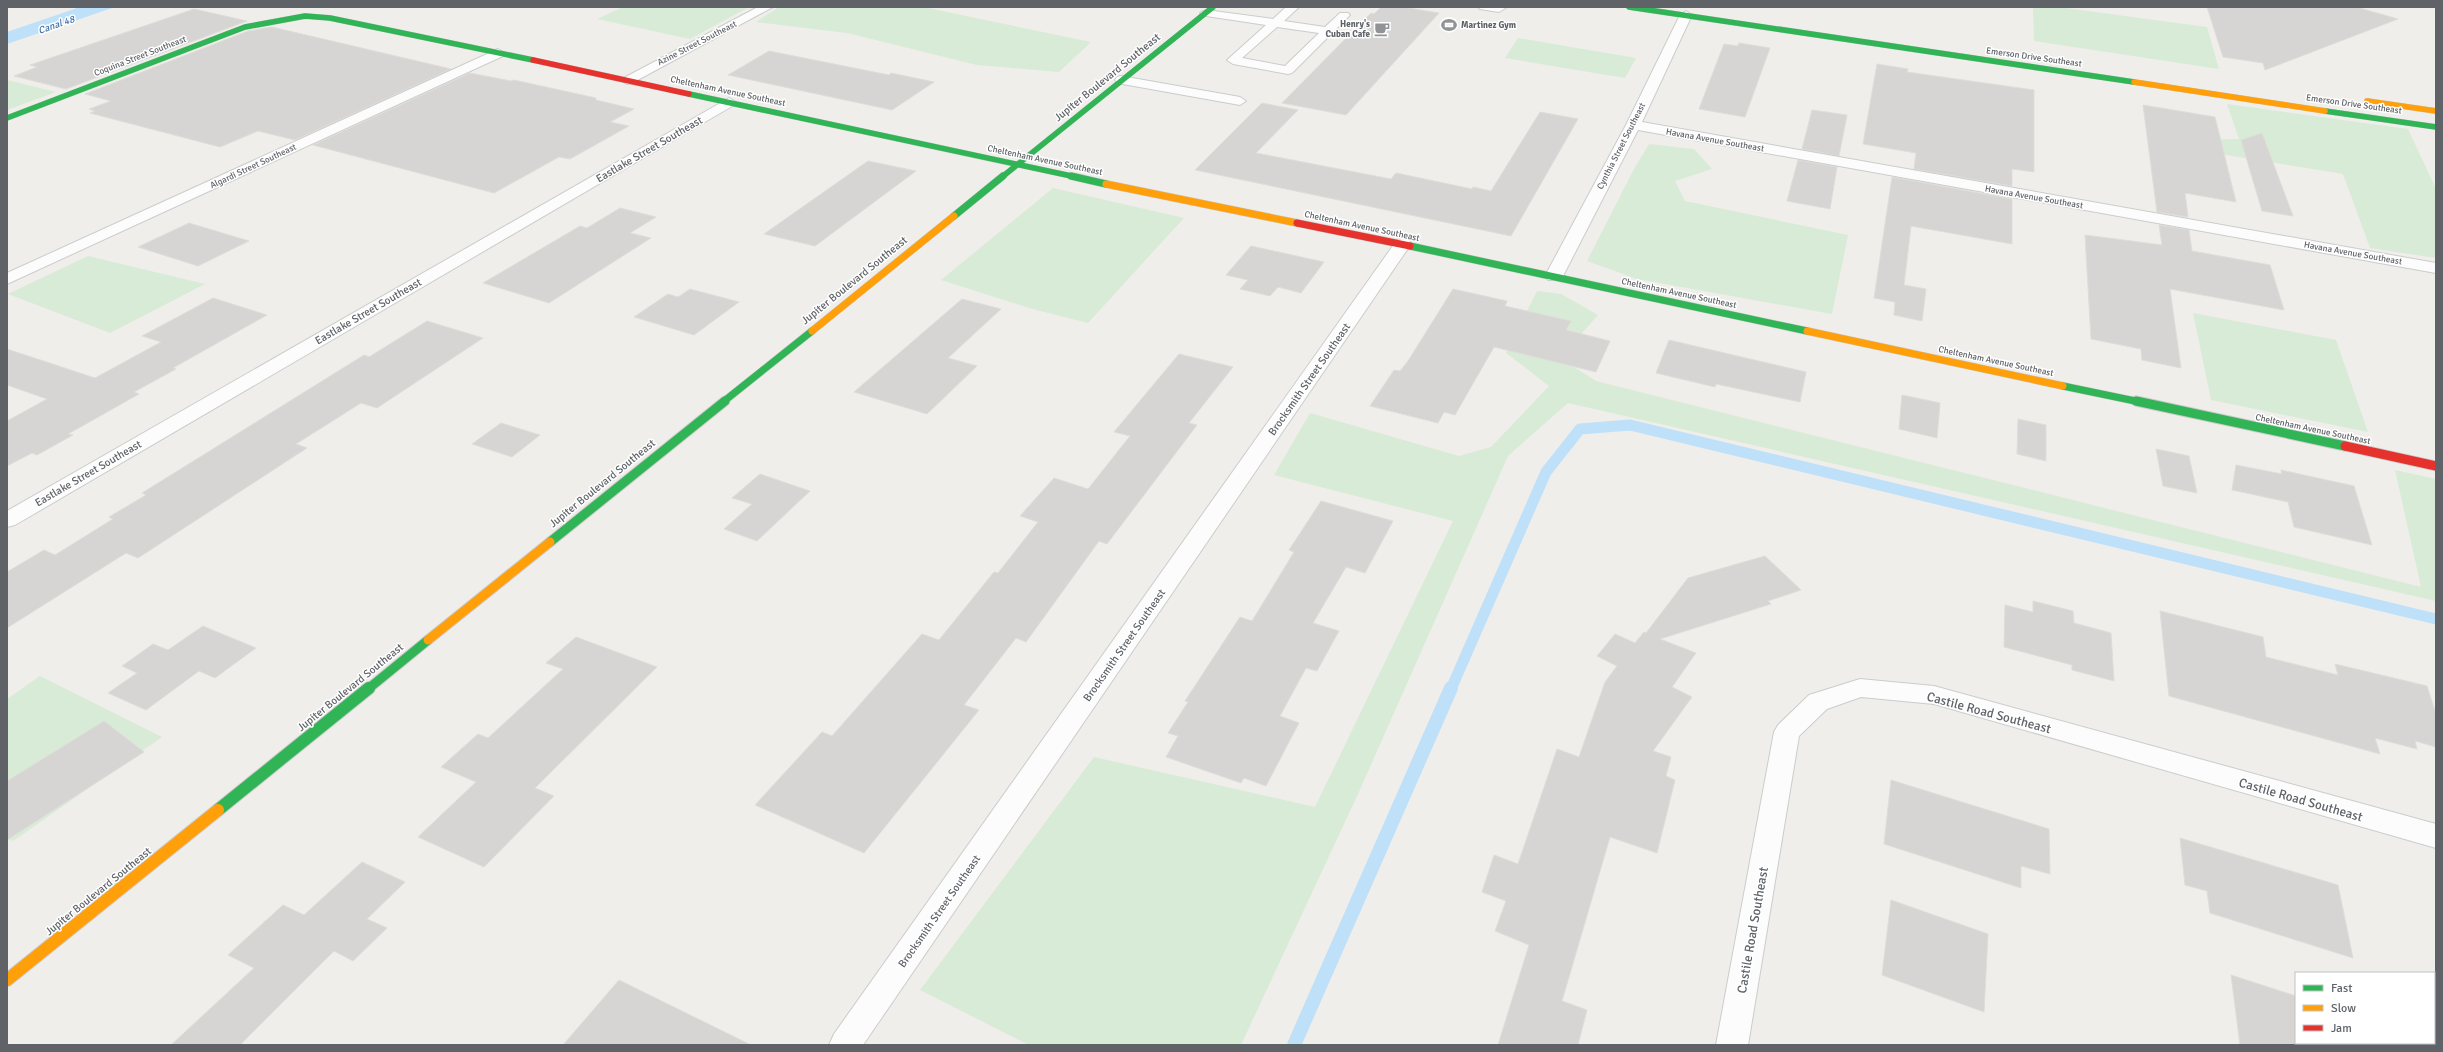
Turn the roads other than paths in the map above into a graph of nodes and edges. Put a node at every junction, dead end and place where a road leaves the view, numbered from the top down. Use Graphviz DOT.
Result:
graph roads {
  1 [pos="768,7"];
  2 [pos="1484,7"];
  3 [pos="1501,7"];
  4 [pos="1629,7"];
  5 [pos="1210,10"];
  6 [pos="1295,10"];
  7 [pos="1347,12"];
  8 [pos="1686,15"];
  9 [pos="1324,17"];
  10 [pos="283,19"];
  11 [pos="1276,23"];
  12 [pos="1328,31"];
  13 [pos="498,53"];
  14 [pos="627,80"];
  15 [pos="1121,80"];
  16 [pos="2361,100"];
  17 [pos="1240,101"];
  18 [pos="729,102"];
  19 [pos="2436,111"];
  20 [pos="7,118"];
  21 [pos="1633,125"];
  22 [pos="2436,126"];
  23 [pos="1015,165"];
  24 [pos="1402,244"];
  25 [pos="2436,268"];
  26 [pos="1554,276"];
  27 [pos="7,279"];
  28 [pos="2436,466"];
  29 [pos="7,520"];
  30 [pos="2436,837"];
  31 [pos="7,980"];
  32 [pos="845,1045"];
  33 [pos="1732,1045"];
  1 -- 14 [label="street, Azine Street Southeast"];
  2 -- 3 [label="lane"];
  4 -- 8 [label="street, Emerson Drive Southeast"];
  5 -- 11 [label="lane"];
  5 -- 15 [label="street, Jupiter Boulevard Southeast"];
  6 -- 11 [label="lane"];
  7 -- 9 [label="lane"];
  7 -- 12 [label="lane"];
  8 -- 21 [label="street, Cynthia Street Southeast"];
  8 -- 22 [label="street, Emerson Drive Southeast"];
  10 -- 13 [label="street, Cheltenham Avenue Southeast"];
  10 -- 20 [label="street, Coquina Street Southeast"];
  11 -- 12 [label="lane"];
  11 -- 12 [label="lane"];
  13 -- 14 [label="street, Cheltenham Avenue Southeast"];
  13 -- 27 [label="street, Algardi Street Southeast"];
  14 -- 18 [label="street, Cheltenham Avenue Southeast"];
  15 -- 17 [label="lane"];
  15 -- 23 [label="street, Jupiter Boulevard Southeast"];
  16 -- 19 [label="street, Emerson Drive Southeast"];
  18 -- 23 [label="street, Cheltenham Avenue Southeast"];
  18 -- 29 [label="street, Eastlake Street Southeast"];
  21 -- 25 [label="street, Havana Avenue Southeast"];
  21 -- 26 [label="street, Cynthia Street Southeast"];
  23 -- 24 [label="street, Cheltenham Avenue Southeast"];
  23 -- 31 [label="street, Jupiter Boulevard Southeast"];
  24 -- 26 [label="street, Cheltenham Avenue Southeast"];
  24 -- 32 [label="street, Brocksmith Street Southeast"];
  26 -- 28 [label="street, Cheltenham Avenue Southeast"];
  30 -- 33 [label="street, Castile Road Southeast"];
}
